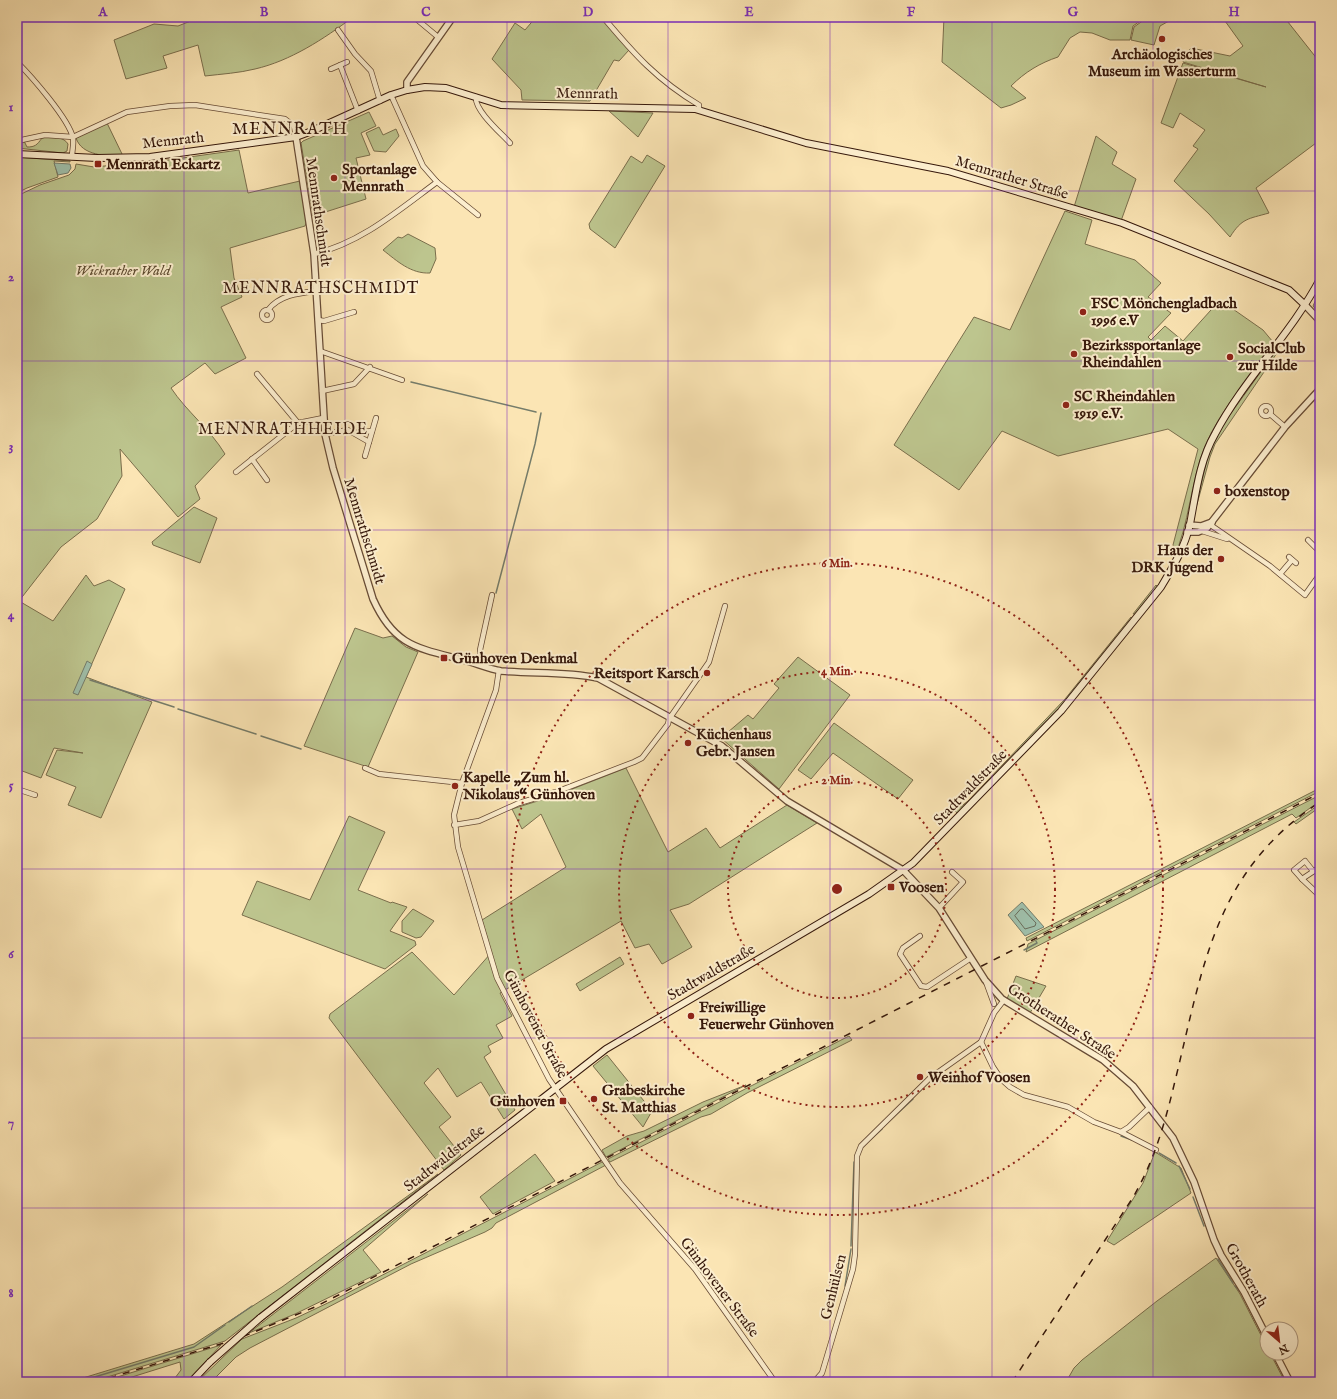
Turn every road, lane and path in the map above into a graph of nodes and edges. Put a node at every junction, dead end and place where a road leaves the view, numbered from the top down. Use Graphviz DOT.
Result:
graph roads {
  1 [pos="414,17"];
  2 [pos="452,17"];
  3 [pos="603,17"];
  4 [pos="338,30"];
  5 [pos="438,37"];
  6 [pos="17,62"];
  7 [pos="347,62"];
  8 [pos="340,64"];
  9 [pos="331,69"];
  10 [pos="407,90"];
  11 [pos="391,96"];
  12 [pos="476,97"];
  13 [pos="380,100"];
  14 [pos="699,110"];
  15 [pos="358,111"];
  16 [pos="73,137"];
  17 [pos="296,137"];
  18 [pos="17,141"];
  19 [pos="510,143"];
  20 [pos="17,154"];
  21 [pos="72,157"];
  22 [pos="436,182"];
  23 [pos="478,215"];
  24 [pos="314,254"];
  25 [pos="1320,278"];
  26 [pos="316,291"];
  27 [pos="1305,305"];
  28 [pos="268,310"];
  29 [pos="354,312"];
  30 [pos="318,320"];
  31 [pos="1320,321"];
  32 [pos="320,351"];
  33 [pos="370,368"];
  34 [pos="257,374"];
  35 [pos="402,380"];
  36 [pos="1320,389"];
  37 [pos="322,391"];
  38 [pos="1270,414"];
  39 [pos="323,418"];
  40 [pos="376,418"];
  41 [pos="298,423"];
  42 [pos="1285,427"];
  43 [pos="372,431"];
  44 [pos="353,433"];
  45 [pos="326,434"];
  46 [pos="368,442"];
  47 [pos="365,456"];
  48 [pos="252,459"];
  49 [pos="236,472"];
  50 [pos="267,480"];
  51 [pos="1212,522"];
  52 [pos="1189,525"];
  53 [pos="1202,531"];
  54 [pos="1187,532"];
  55 [pos="1229,539"];
  56 [pos="1308,540"];
  57 [pos="1320,552"];
  58 [pos="1296,563"];
  59 [pos="1280,574"];
  60 [pos="1320,574"];
  61 [pos="492,595"];
  62 [pos="725,606"];
  63 [pos="480,664"];
  64 [pos="499,670"];
  65 [pos="669,719"];
  66 [pos="365,768"];
  67 [pos="462,783"];
  68 [pos="17,789"];
  69 [pos="35,795"];
  70 [pos="454,824"];
  71 [pos="1320,867"];
  72 [pos="904,870"];
  73 [pos="1313,871"];
  74 [pos="952,872"];
  75 [pos="1302,879"];
  76 [pos="1320,896"];
  77 [pos="939,908"];
  78 [pos="920,936"];
  79 [pos="971,958"];
  80 [pos="986,980"];
  81 [pos="999,996"];
  82 [pos="1004,1000"];
  83 [pos="994,1004"];
  84 [pos="994,1013"];
  85 [pos="981,1042"];
  86 [pos="556,1088"];
  87 [pos="1150,1107"];
  88 [pos="1121,1132"];
  89 [pos="1156,1150"];
  90 [pos="1209,1224"];
  91 [pos="1259,1321"];
  92 [pos="1279,1361"];
  93 [pos="191,1382"];
  94 [pos="775,1382"];
  95 [pos="814,1382"];
  96 [pos="1290,1382"];
  1 -- 5 [label="street"];
  2 -- 5 [label="street"];
  3 -- 14 [label="street"];
  4 -- 13 [label="street"];
  5 -- 10 [label="street"];
  6 -- 16 [label="street"];
  7 -- 8 [label="street"];
  8 -- 9 [label="street"];
  8 -- 15 [label="street"];
  10 -- 11 [label="main road, Mennrath"];
  10 -- 12 [label="main road, Mennrath"];
  11 -- 13 [label="main road, Mennrath"];
  11 -- 22 [label="street"];
  12 -- 14 [label="main road, Mennrath"];
  12 -- 19 [label="street"];
  13 -- 15 [label="main road, Mennrath"];
  14 -- 27 [label="main road, Mennrather Straße"];
  15 -- 17 [label="main road, Mennrath"];
  16 -- 17 [label="street, Mennrath"];
  16 -- 18 [label="street, Mennrath"];
  16 -- 21 [label="street"];
  17 -- 21 [label="main road, Mennrath"];
  17 -- 24 [label="street, Mennrathschmidt"];
  20 -- 21 [label="main road, Mennrath"];
  22 -- 23 [label="street"];
  22 -- 24 [label="street"];
  24 -- 26 [label="street, Mennrathschmidt"];
  25 -- 27 [label="main road, Stadtwaldstraße"];
  26 -- 28 [label="street"];
  26 -- 30 [label="street, Mennrathschmidt"];
  27 -- 31 [label="street"];
  27 -- 52 [label="main road, Stadtwaldstraße"];
  29 -- 30 [label="street"];
  30 -- 32 [label="street, Mennrathschmidt"];
  32 -- 33 [label="street"];
  32 -- 37 [label="street, Mennrathschmidt"];
  33 -- 35 [label="street"];
  33 -- 37 [label="street"];
  34 -- 41 [label="street"];
  36 -- 42 [label="street"];
  37 -- 39 [label="street, Mennrathschmidt"];
  38 -- 42 [label="street"];
  39 -- 41 [label="street"];
  39 -- 45 [label="street, Mennrathschmidt"];
  40 -- 43 [label="street, Mennrathschmidt"];
  41 -- 48 [label="street"];
  42 -- 51 [label="street"];
  43 -- 44 [label="street"];
  43 -- 46 [label="street, Mennrathschmidt"];
  44 -- 45 [label="street"];
  44 -- 46 [label="street"];
  45 -- 63 [label="street, Mennrathschmidt"];
  46 -- 47 [label="street, Mennrathschmidt"];
  48 -- 49 [label="street"];
  48 -- 50 [label="street"];
  51 -- 52 [label="street"];
  51 -- 53 [label="street"];
  51 -- 55 [label="street"];
  52 -- 54 [label="main road, Stadtwaldstraße"];
  53 -- 54 [label="street"];
  53 -- 55 [label="street"];
  54 -- 72 [label="main road, Stadtwaldstraße"];
  55 -- 59 [label="street"];
  56 -- 57 [label="street"];
  58 -- 59 [label="street"];
  59 -- 60 [label="street"];
  61 -- 63 [label="street"];
  62 -- 65 [label="street"];
  63 -- 64 [label="street, Mennrathschmidt"];
  64 -- 65 [label="street, Mennrathschmidt"];
  64 -- 67 [label="street, Günhovener Straße"];
  65 -- 70 [label="street"];
  65 -- 72 [label="street, Mennrathschmidt"];
  66 -- 67 [label="street"];
  67 -- 70 [label="street, Günhovener Straße"];
  68 -- 69 [label="street"];
  70 -- 86 [label="street, Günhovener Straße"];
  71 -- 73 [label="street"];
  72 -- 77 [label="street"];
  72 -- 86 [label="main road, Stadtwaldstraße"];
  73 -- 75 [label="street"];
  73 -- 75 [label="street"];
  74 -- 77 [label="street"];
  75 -- 76 [label="street"];
  77 -- 79 [label="street"];
  78 -- 79 [label="street"];
  79 -- 80 [label="street"];
  80 -- 81 [label="street, Grotherather Straße"];
  80 -- 83 [label="street"];
  81 -- 82 [label="street, Grotherather Straße"];
  81 -- 83 [label="street"];
  82 -- 84 [label="street"];
  82 -- 87 [label="street, Grotherather Straße"];
  83 -- 84 [label="street"];
  84 -- 85 [label="street"];
  85 -- 88 [label="street"];
  85 -- 95 [label="street, Genhülsen"];
  86 -- 93 [label="main road, Stadtwaldstraße, bridge"];
  86 -- 94 [label="street, Günhovener Straße"];
  87 -- 88 [label="street"];
  87 -- 90 [label="street, Grotherather Straße"];
  88 -- 89 [label="street"];
  90 -- 91 [label="street, Grotherath"];
  92 -- 96 [label="street"];
}
